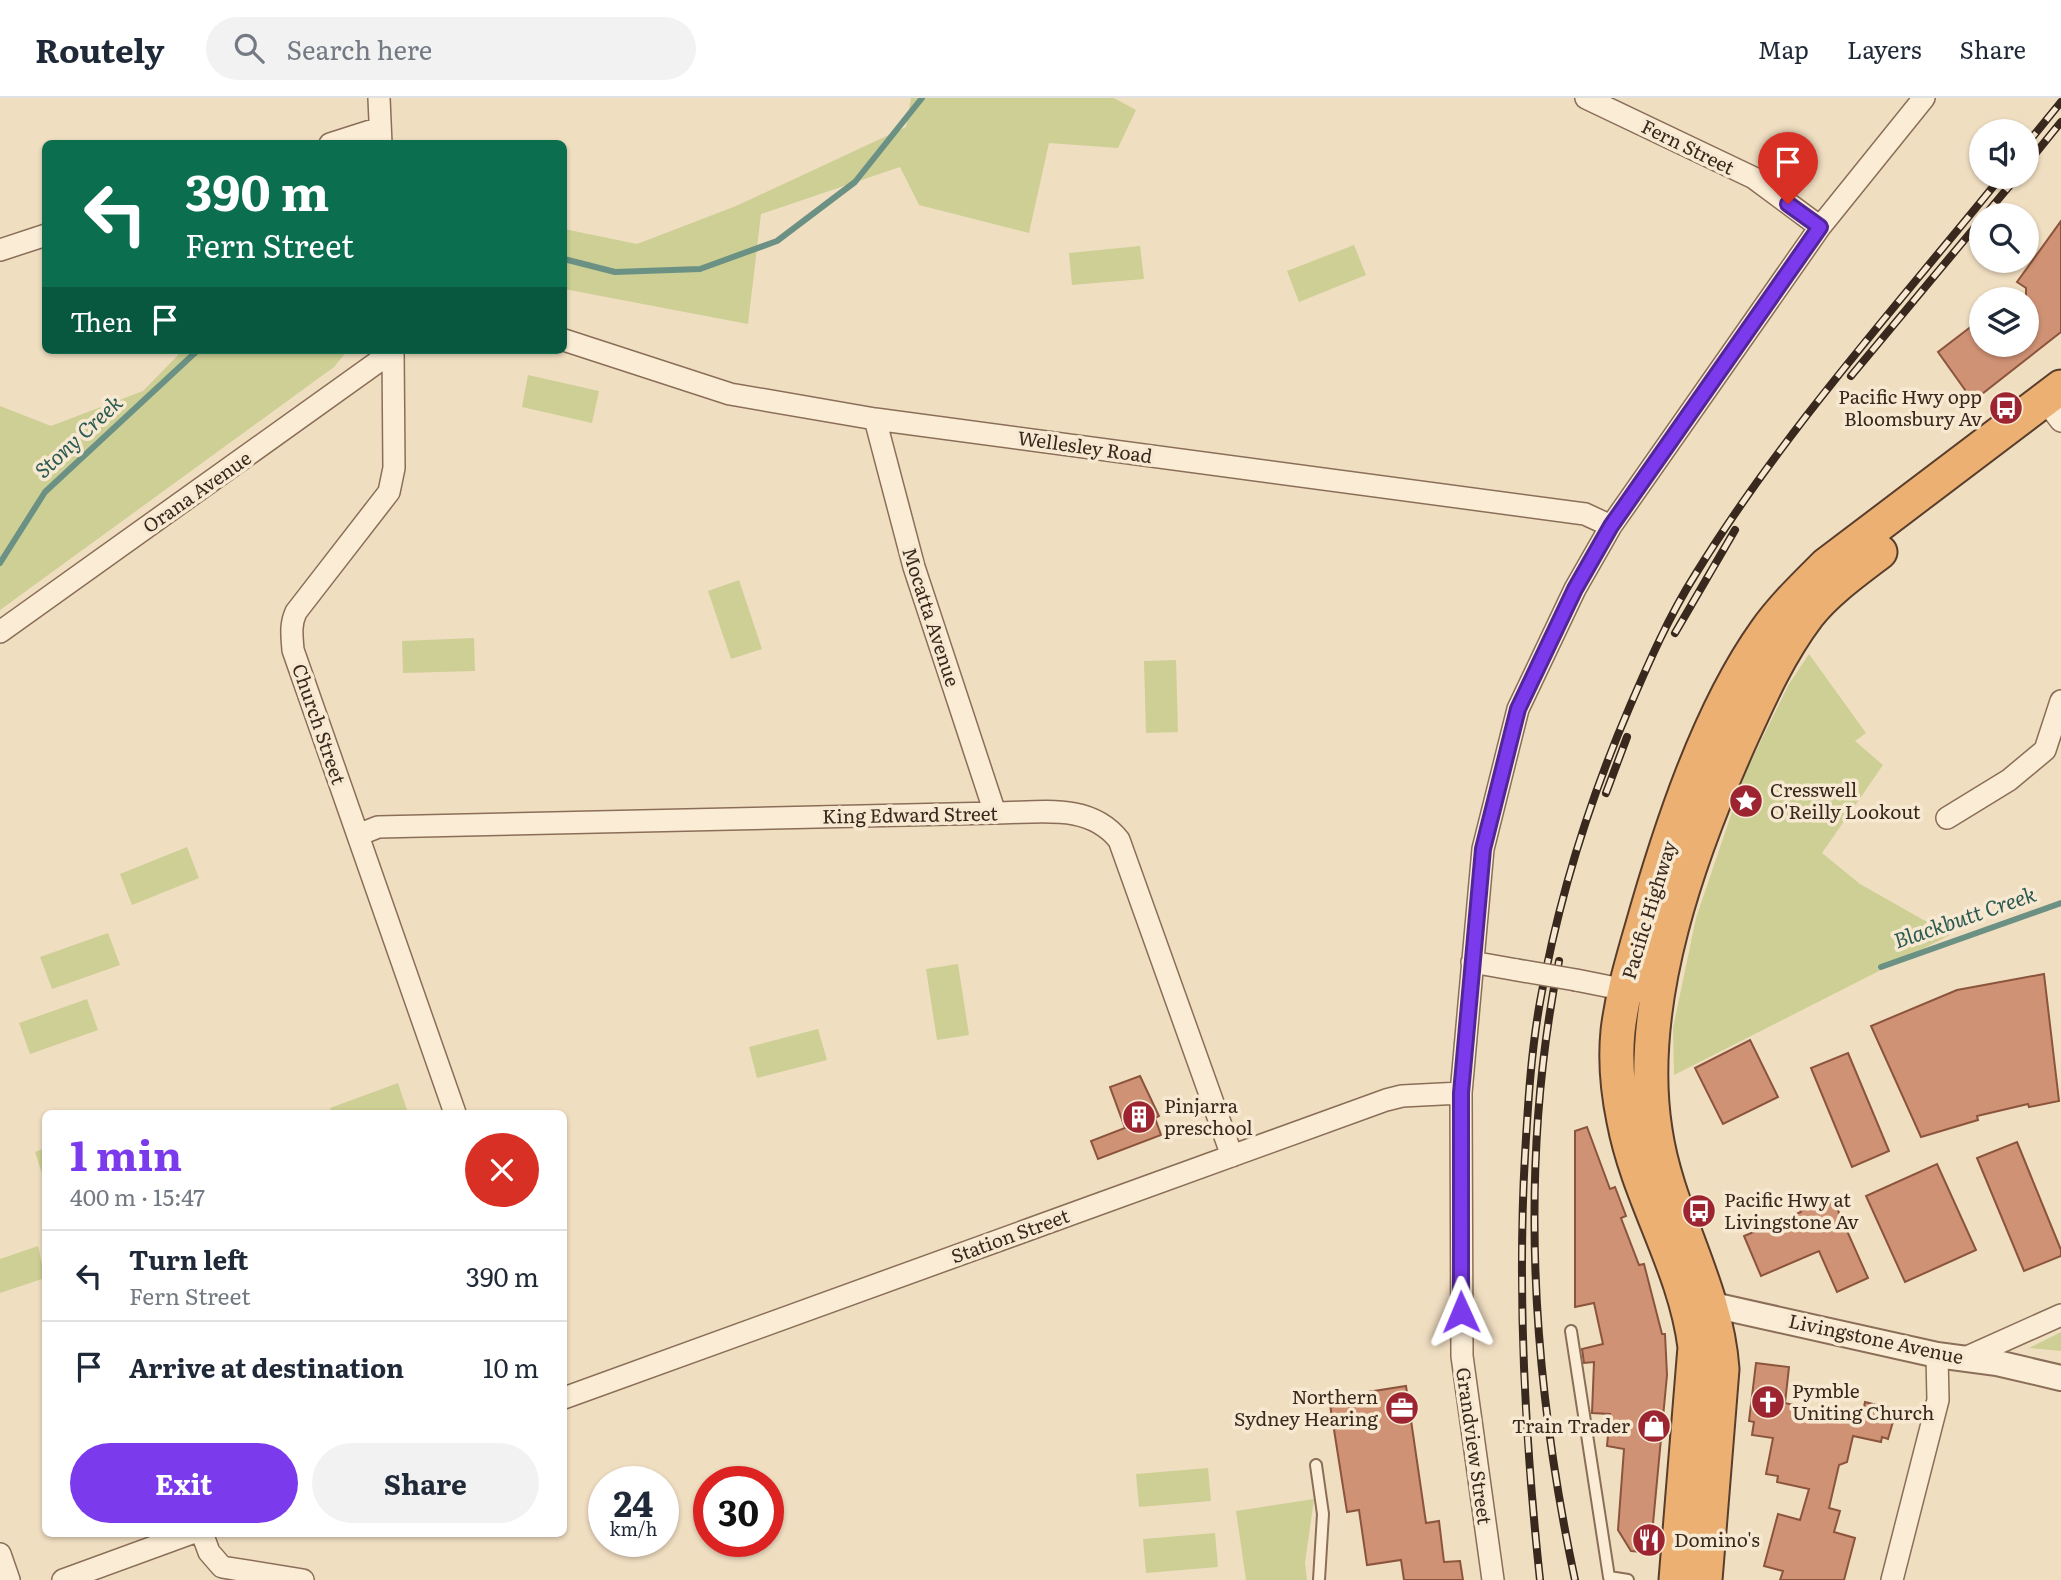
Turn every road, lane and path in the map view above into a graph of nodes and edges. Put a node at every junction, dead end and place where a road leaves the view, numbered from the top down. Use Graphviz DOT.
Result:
graph roads {
  1 [pos="379,98"];
  2 [pos="1586,98"];
  3 [pos="1924,98"];
  4 [pos="380,136"];
  5 [pos="355,140"];
  6 [pos="1820,227"];
  7 [pos="42,236"];
  8 [pos="0,250"];
  9 [pos="567,341"];
  10 [pos="389,354"];
  11 [pos="393,354"];
  12 [pos="2057,407"];
  13 [pos="875,419"];
  14 [pos="1611,526"];
  15 [pos="0,632"];
  16 [pos="2061,701"];
  17 [pos="995,813"];
  18 [pos="1947,818"];
  19 [pos="358,835"];
  20 [pos="1472,962"];
  21 [pos="1624,991"];
  22 [pos="1658,995"];
  23 [pos="1461,1093"];
  24 [pos="455,1110"];
  25 [pos="1232,1156"];
  26 [pos="1702,1308"];
  27 [pos="2061,1315"];
  28 [pos="1572,1331"];
  29 [pos="1937,1355"];
  30 [pos="1965,1358"];
  31 [pos="2061,1378"];
  32 [pos="567,1397"];
  33 [pos="1316,1465"];
  34 [pos="181,1537"];
  35 [pos="203,1537"];
  36 [pos="0,1554"];
  37 [pos="9,1580"];
  38 [pos="63,1580"];
  39 [pos="296,1580"];
  40 [pos="1319,1580"];
  41 [pos="1493,1580"];
  42 [pos="1628,1580"];
  43 [pos="1676,1580"];
  44 [pos="1704,1580"];
  45 [pos="1892,1580"];
  1 -- 4 [label="street"];
  2 -- 6 [label="street, Fern Street"];
  3 -- 6 [label="street, Grandview Street"];
  4 -- 5 [label="street"];
  6 -- 14 [label="street, Grandview Street"];
  7 -- 8 [label="street"];
  9 -- 13 [label="street, Wellesley Road"];
  10 -- 15 [label="street, Orana Avenue"];
  11 -- 19 [label="street, Church Street"];
  12 -- 21 [label="highway, Pacific Highway"];
  12 -- 22 [label="highway, Pacific Highway"];
  13 -- 14 [label="street, Wellesley Road"];
  13 -- 17 [label="street, Mocatta Avenue"];
  14 -- 20 [label="street, Grandview Street"];
  16 -- 18 [label="street"];
  17 -- 19 [label="street, King Edward Street"];
  17 -- 25 [label="street, King Edward Street"];
  19 -- 24 [label="street, Church Street"];
  20 -- 21 [label="street, bridge"];
  20 -- 23 [label="street, Grandview Street"];
  21 -- 22 [label="street"];
  21 -- 26 [label="highway, Pacific Highway"];
  22 -- 26 [label="highway, Pacific Highway"];
  23 -- 25 [label="street, Station Street"];
  23 -- 41 [label="street, Grandview Street"];
  25 -- 32 [label="street, Station Street"];
  26 -- 29 [label="street, Livingstone Avenue"];
  26 -- 43 [label="highway, Pacific Highway"];
  26 -- 44 [label="highway, Pacific Highway"];
  27 -- 30 [label="street"];
  28 -- 42 [label="lane"];
  29 -- 30 [label="street, Livingstone Avenue"];
  29 -- 45 [label="street"];
  30 -- 31 [label="street, Livingstone Avenue"];
  33 -- 40 [label="lane"];
  34 -- 38 [label="street"];
  35 -- 39 [label="street"];
  36 -- 37 [label="street"];
}
